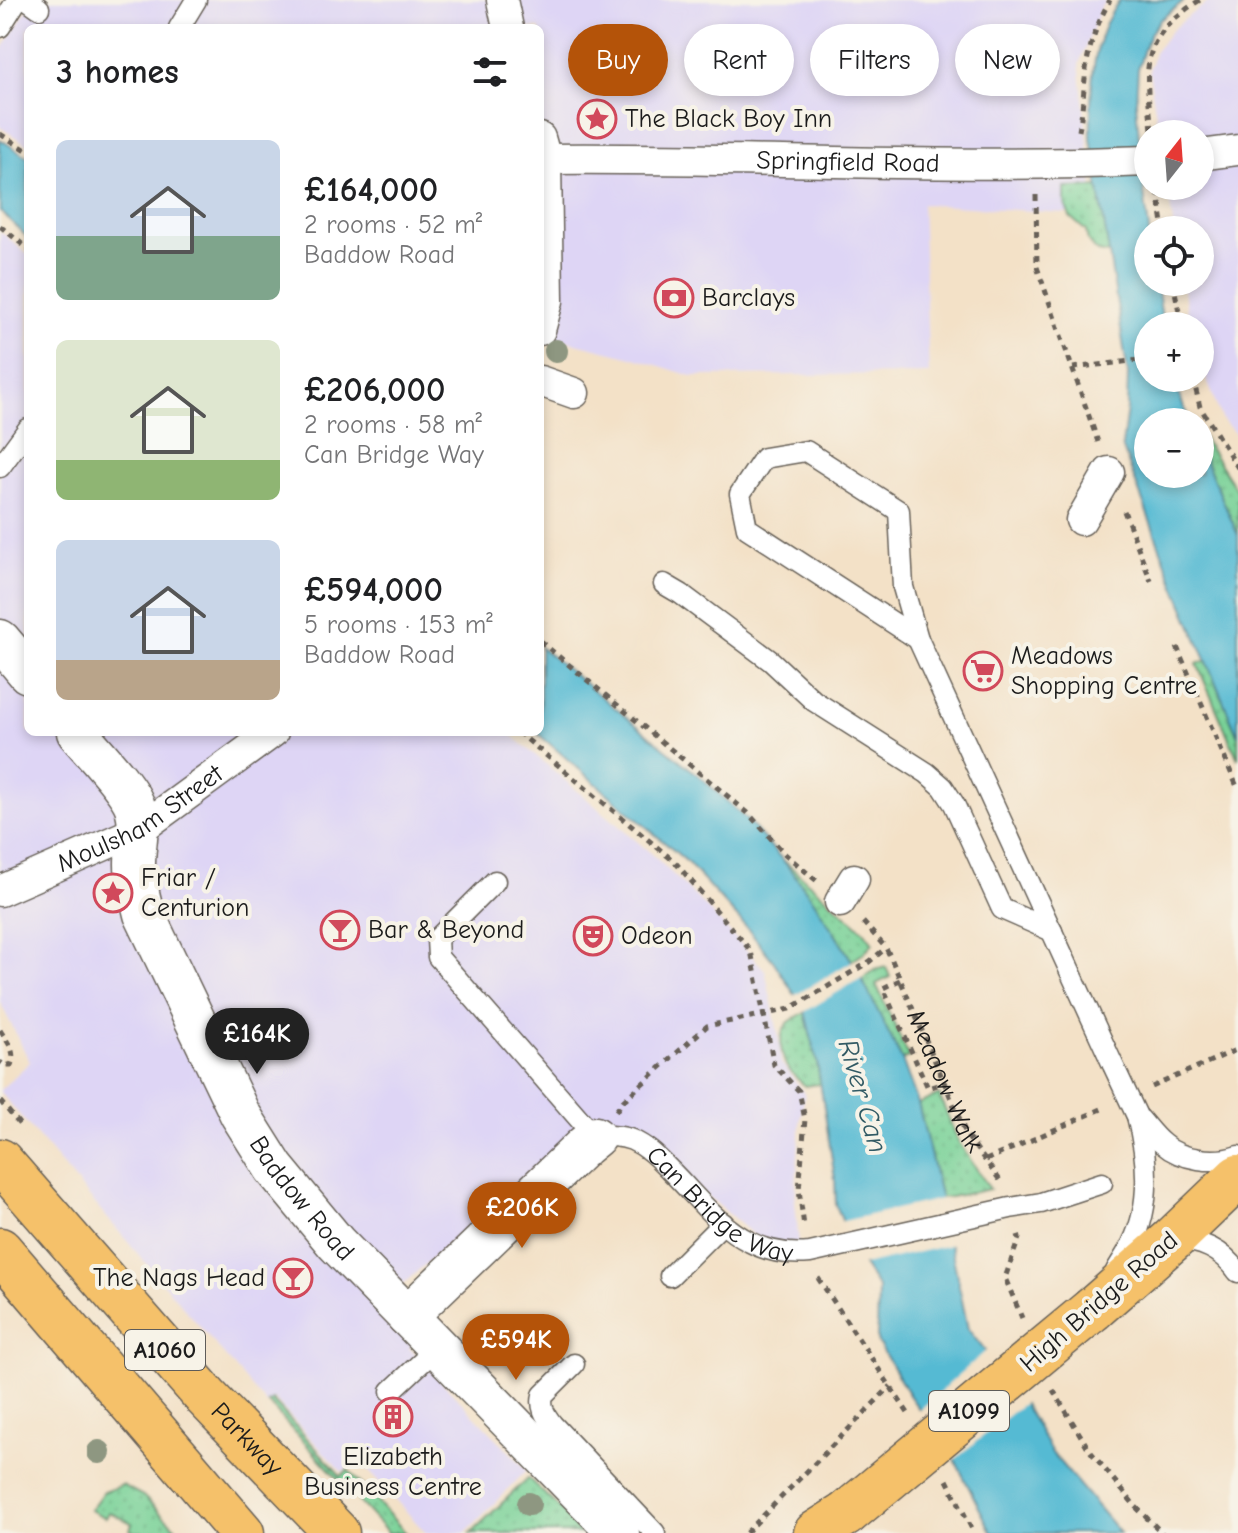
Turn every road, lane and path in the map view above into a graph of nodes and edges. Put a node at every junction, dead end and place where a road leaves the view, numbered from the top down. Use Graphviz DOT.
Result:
graph roads {
  1 [pos="17,0"];
  2 [pos="196,0"];
  3 [pos="502,0"];
  4 [pos="1110,0"];
  5 [pos="1200,0"];
  6 [pos="181,24"];
  7 [pos="507,24"];
  8 [pos="0,27"];
  9 [pos="1149,120"];
  10 [pos="0,134"];
  11 [pos="24,149"];
  12 [pos="544,149"];
  13 [pos="1238,150"];
  14 [pos="1082,151"];
  15 [pos="1214,153"];
  16 [pos="1134,159"];
  17 [pos="544,179"];
  18 [pos="1036,192"];
  19 [pos="0,226"];
  20 [pos="24,246"];
  21 [pos="544,316"];
  22 [pos="1134,361"];
  23 [pos="1073,368"];
  24 [pos="544,382"];
  25 [pos="1196,392"];
  26 [pos="574,393"];
  27 [pos="24,434"];
  28 [pos="0,467"];
  29 [pos="1238,468"];
  30 [pos="1109,472"];
  31 [pos="1081,520"];
  32 [pos="1151,581"];
  33 [pos="664,584"];
  34 [pos="918,639"];
  35 [pos="0,640"];
  36 [pos="544,644"];
  37 [pos="1177,647"];
  38 [pos="24,668"];
  39 [pos="80,736"];
  40 [pos="268,736"];
  41 [pos="523,736"];
  42 [pos="1238,789"];
  43 [pos="748,813"];
  44 [pos="139,830"];
  45 [pos="495,881"];
  46 [pos="0,891"];
  47 [pos="1052,931"];
  48 [pos="900,980"];
  49 [pos="764,1016"];
  50 [pos="0,1030"];
  51 [pos="0,1062"];
  52 [pos="944,1083"];
  53 [pos="1137,1116"];
  54 [pos="595,1137"];
  55 [pos="1238,1156"];
  56 [pos="0,1161"];
  57 [pos="1238,1177"];
  58 [pos="1102,1183"];
  59 [pos="1003,1210"];
  60 [pos="723,1223"];
  61 [pos="1172,1240"];
  62 [pos="0,1250"];
  63 [pos="816,1252"];
  64 [pos="1238,1272"];
  65 [pos="670,1276"];
  66 [pos="1093,1309"];
  67 [pos="407,1316"];
  68 [pos="437,1348"];
  69 [pos="574,1364"];
  70 [pos="891,1386"];
  71 [pos="391,1391"];
  72 [pos="916,1425"];
  73 [pos="947,1479"];
  74 [pos="832,1527"];
  75 [pos="242,1533"];
  76 [pos="337,1533"];
  77 [pos="619,1533"];
  78 [pos="655,1533"];
  79 [pos="746,1533"];
  80 [pos="974,1533"];
  1 -- 8 [label="lane"];
  2 -- 6 [label="lane"];
  3 -- 7 [label="street"];
  4 -- 14 [label="path"];
  5 -- 9 [label="path"];
  10 -- 11 [label="path"];
  12 -- 14 [label="street, Springfield Road"];
  13 -- 15 [label="street"];
  14 -- 16 [label="street, Springfield Road"];
  17 -- 21 [label="street"];
  18 -- 23 [label="path"];
  19 -- 20 [label="path"];
  22 -- 23 [label="path"];
  23 -- 30 [label="path"];
  24 -- 26 [label="street"];
  25 -- 29 [label="path"];
  27 -- 28 [label="lane"];
  30 -- 31 [label="street"];
  30 -- 32 [label="path"];
  33 -- 47 [label="lane"];
  34 -- 34 [label="lane"];
  34 -- 47 [label="lane"];
  35 -- 38 [label="street"];
  36 -- 43 [label="path"];
  37 -- 42 [label="path"];
  39 -- 44 [label="street, Baddow Road"];
  40 -- 44 [label="street, Moulsham Street"];
  41 -- 49 [label="path"];
  44 -- 46 [label="street, Moulsham Street"];
  44 -- 67 [label="street, Baddow Road"];
  45 -- 54 [label="lane"];
  47 -- 53 [label="lane, bridge"];
  48 -- 49 [label="path, Meadow Walk"];
  48 -- 52 [label="path, Meadow Walk"];
  48 -- 52 [label="path"];
  49 -- 54 [label="path"];
  49 -- 63 [label="path"];
  50 -- 51 [label="path"];
  52 -- 59 [label="path, Meadow Walk"];
  53 -- 55 [label="lane"];
  53 -- 66 [label="lane"];
  54 -- 60 [label="lane, Can Bridge Way"];
  54 -- 67 [label="street"];
  56 -- 76 [label="main road, Parkway / A1060"];
  57 -- 61 [label="main road, High Bridge Road / A1099"];
  58 -- 59 [label="lane, Can Bridge Way"];
  59 -- 63 [label="lane, Can Bridge Way"];
  60 -- 63 [label="lane, Can Bridge Way"];
  60 -- 65 [label="lane"];
  61 -- 64 [label="lane"];
  61 -- 66 [label="main road, High Bridge Road / A1099"];
  62 -- 75 [label="main road, A1060"];
  63 -- 70 [label="path"];
  66 -- 74 [label="main road, High Bridge Road / A1099, bridge"];
  67 -- 68 [label="street, Baddow Road"];
  68 -- 71 [label="lane"];
  68 -- 77 [label="street, Baddow Road"];
  69 -- 78 [label="lane"];
  70 -- 72 [label="path"];
  70 -- 79 [label="path"];
  73 -- 80 [label="path"];
}
